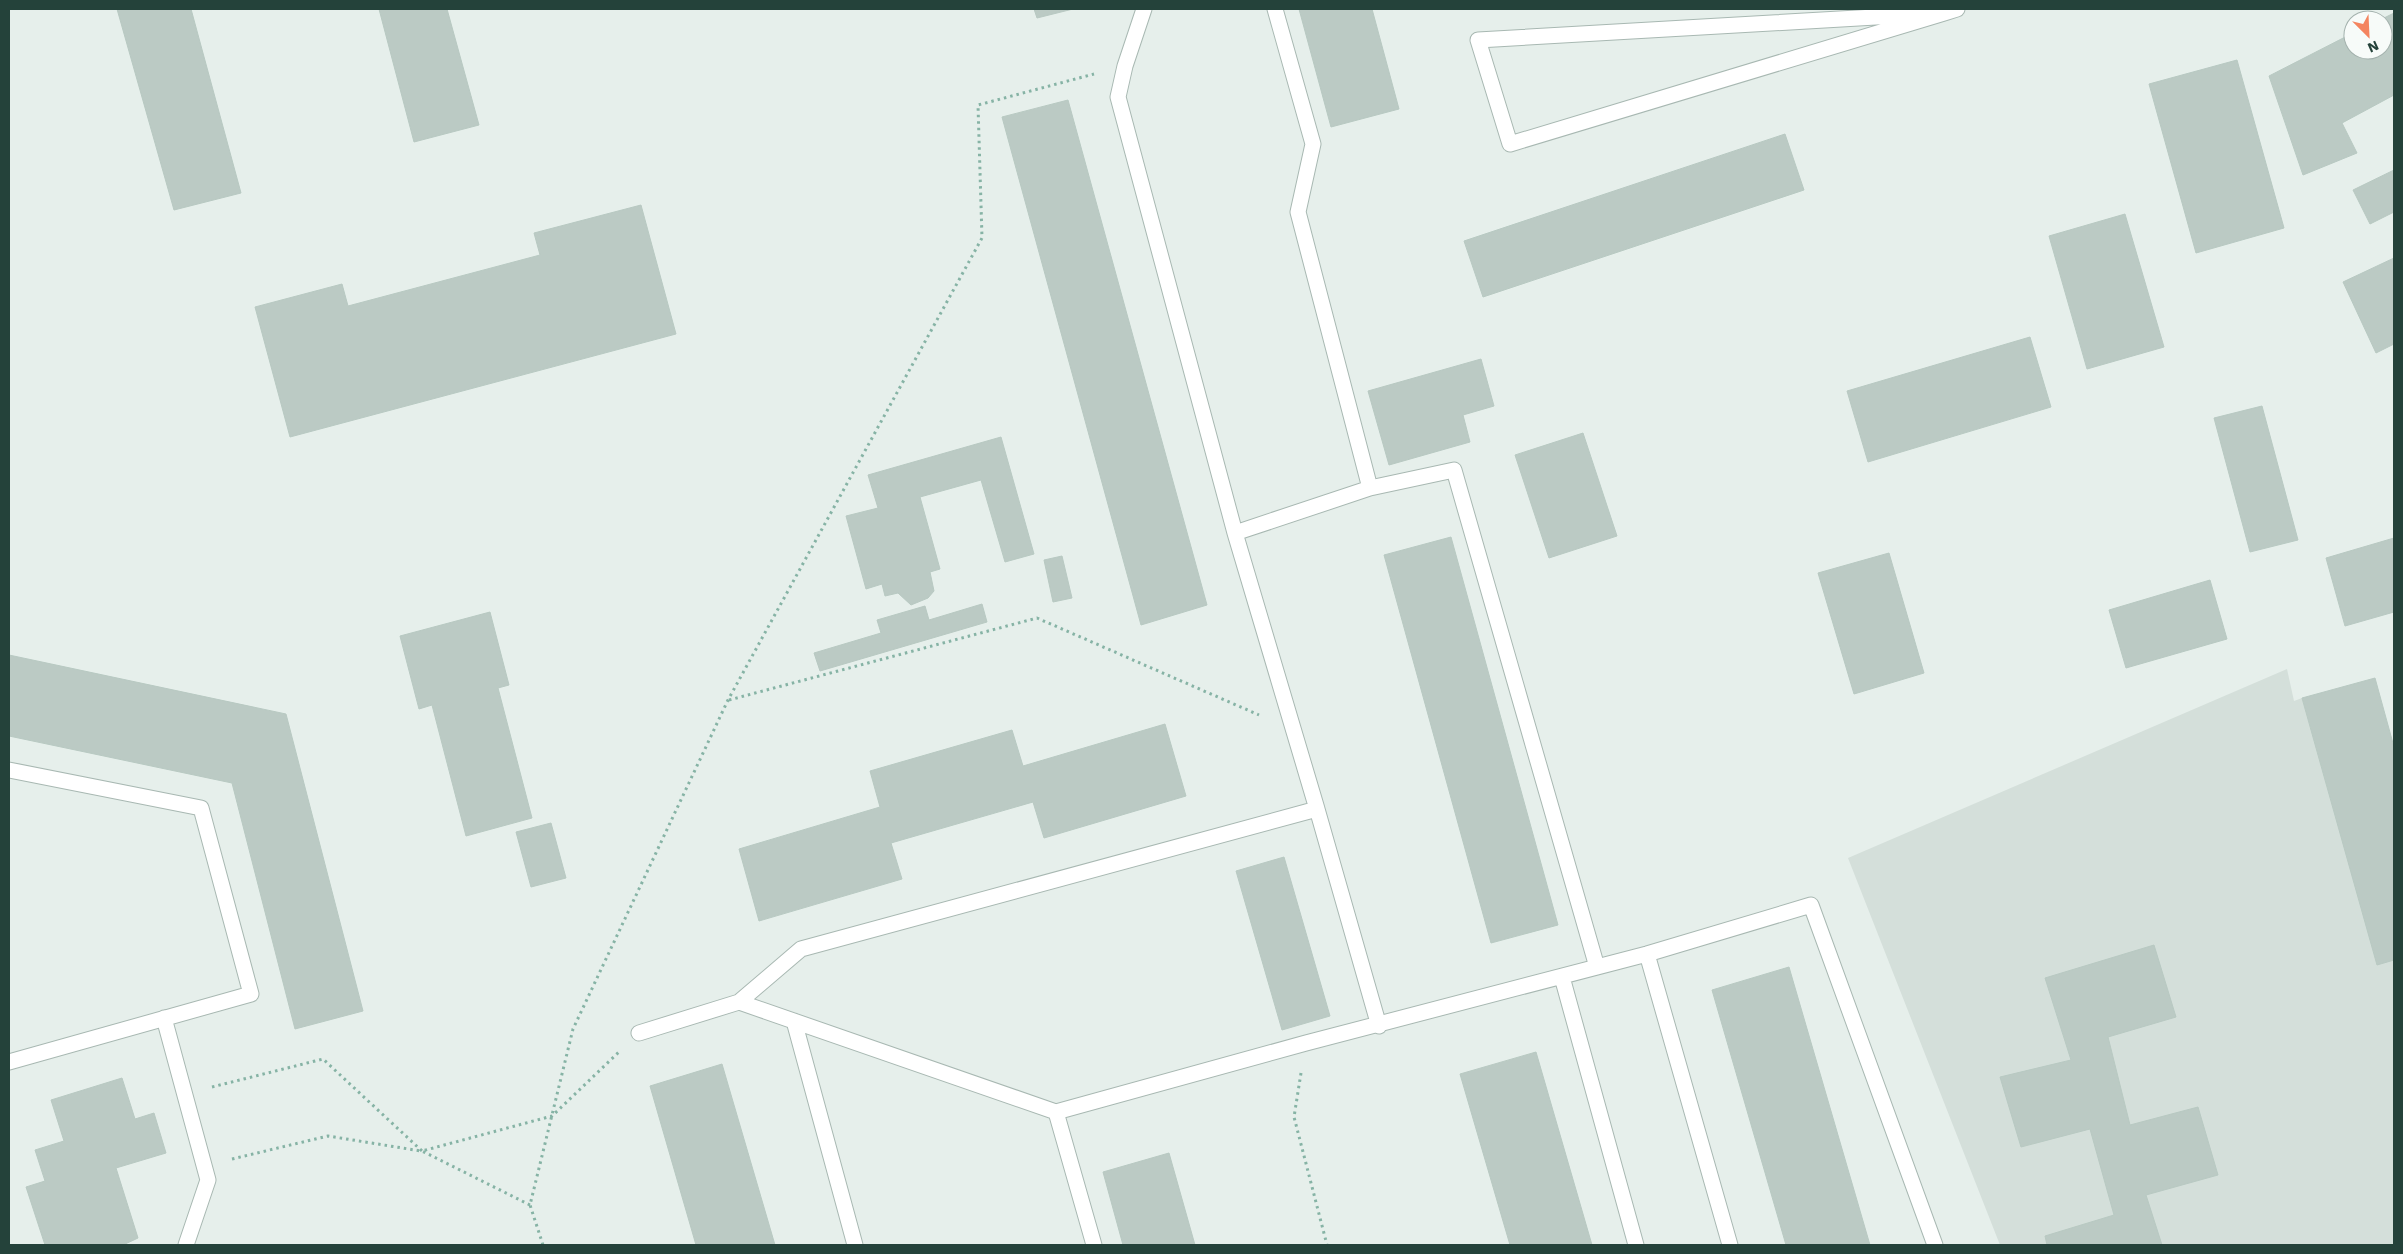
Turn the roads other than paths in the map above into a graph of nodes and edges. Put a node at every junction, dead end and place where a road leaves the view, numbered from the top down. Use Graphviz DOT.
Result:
graph roads {
  1 [pos="1144,9"];
  2 [pos="1275,9"];
  3 [pos="1951,11"];
  4 [pos="1370,488"];
  5 [pos="1235,533"];
  6 [pos="9,770"];
  7 [pos="1317,809"];
  8 [pos="1648,954"];
  9 [pos="1597,966"];
  10 [pos="1562,977"];
  11 [pos="739,1002"];
  12 [pos="164,1018"];
  13 [pos="794,1021"];
  14 [pos="1379,1026"];
  15 [pos="639,1033"];
  16 [pos="9,1062"];
  17 [pos="1056,1112"];
  18 [pos="186,1245"];
  19 [pos="855,1245"];
  20 [pos="1094,1245"];
  21 [pos="1636,1245"];
  22 [pos="1730,1245"];
  23 [pos="1935,1245"];
  1 -- 5 [label="lane"];
  2 -- 4 [label="lane"];
  3 -- 3 [label="lane"];
  4 -- 5 [label="lane"];
  4 -- 9 [label="lane"];
  5 -- 7 [label="lane"];
  6 -- 12 [label="lane"];
  7 -- 11 [label="lane"];
  7 -- 14 [label="lane"];
  8 -- 9 [label="lane"];
  8 -- 22 [label="lane"];
  8 -- 23 [label="lane"];
  9 -- 10 [label="lane"];
  10 -- 14 [label="lane"];
  10 -- 21 [label="lane"];
  11 -- 13 [label="lane"];
  11 -- 15 [label="lane"];
  12 -- 16 [label="lane"];
  12 -- 18 [label="lane"];
  13 -- 17 [label="lane"];
  13 -- 19 [label="lane"];
  14 -- 17 [label="lane"];
  17 -- 20 [label="lane"];
}
